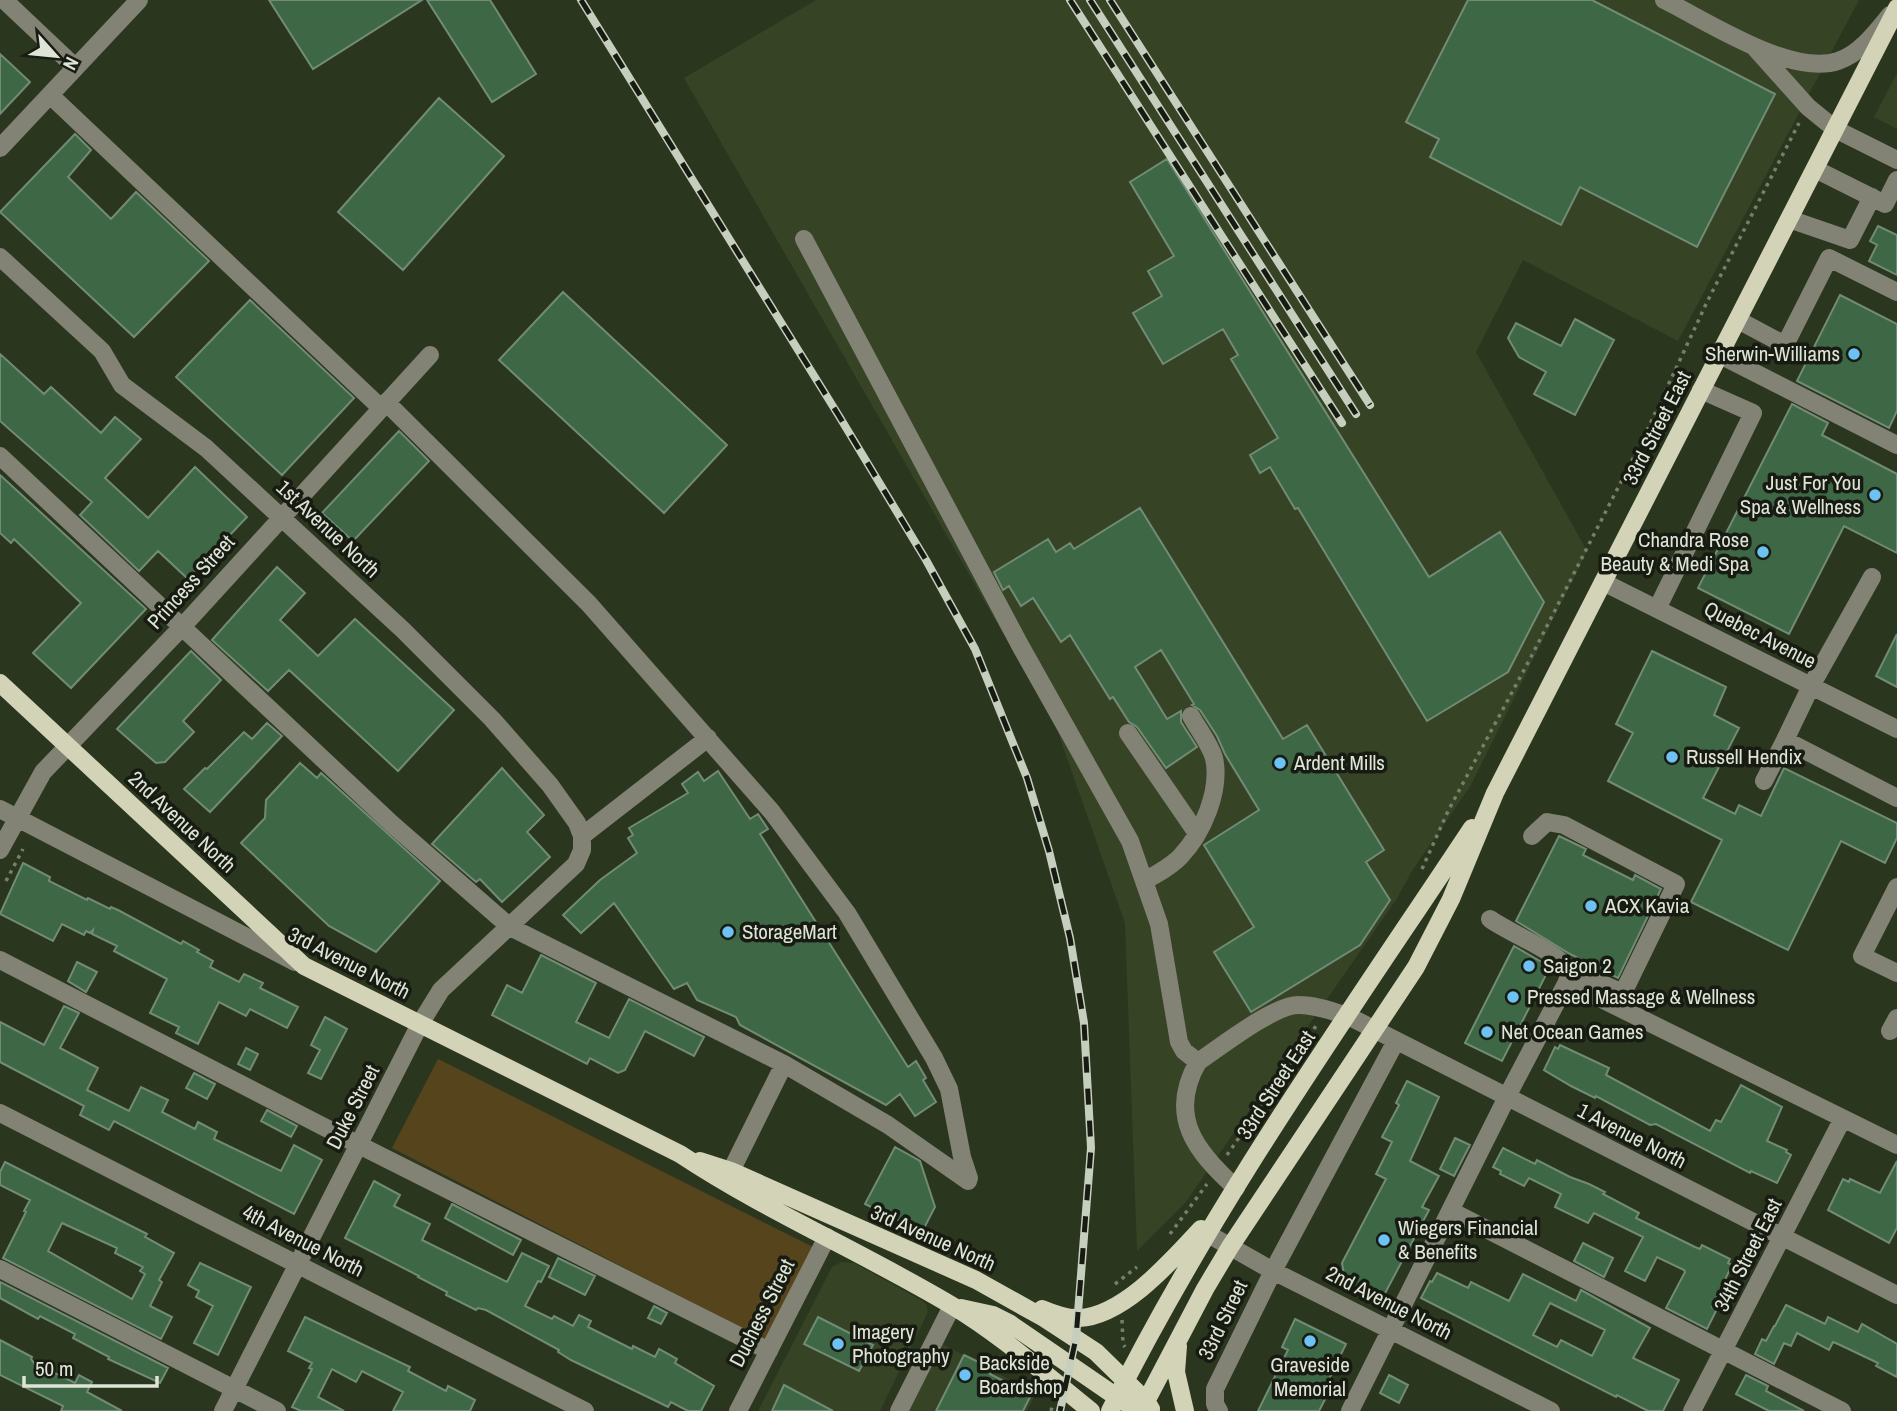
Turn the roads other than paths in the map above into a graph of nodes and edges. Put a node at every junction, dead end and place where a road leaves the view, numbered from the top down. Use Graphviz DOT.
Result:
graph roads {
  1 [pos="4,0"];
  2 [pos="139,0"];
  3 [pos="1664,0"];
  4 [pos="1897,8"];
  5 [pos="1756,49"];
  6 [pos="75,67"];
  7 [pos="50,94"];
  8 [pos="1835,129"];
  9 [pos="0,148"];
  10 [pos="1897,160"];
  11 [pos="1815,169"];
  12 [pos="1897,180"];
  13 [pos="1872,197"];
  14 [pos="1789,219"];
  15 [pos="804,239"];
  16 [pos="0,257"];
  17 [pos="1897,292"];
  18 [pos="1738,320"];
  19 [pos="430,355"];
  20 [pos="1720,355"];
  21 [pos="1702,390"];
  22 [pos="383,405"];
  23 [pos="1897,445"];
  24 [pos="0,456"];
  25 [pos="281,516"];
  26 [pos="1872,577"];
  27 [pos="1603,582"];
  28 [pos="1657,609"];
  29 [pos="182,627"];
  30 [pos="0,674"];
  31 [pos="0,684"];
  32 [pos="1811,686"];
  33 [pos="30,710"];
  34 [pos="1191,716"];
  35 [pos="1897,729"];
  36 [pos="1128,733"];
  37 [pos="708,738"];
  38 [pos="1785,740"];
  39 [pos="67,745"];
  40 [pos="1764,781"];
  41 [pos="1495,793"];
  42 [pos="1897,798"];
  43 [pos="0,809"];
  44 [pos="17,817"];
  45 [pos="1196,832"];
  46 [pos="582,836"];
  47 [pos="1532,836"];
  48 [pos="0,850"];
  49 [pos="1144,881"];
  50 [pos="1897,887"];
  51 [pos="1490,919"];
  52 [pos="510,928"];
  53 [pos="0,960"];
  54 [pos="304,966"];
  55 [pos="1897,973"];
  56 [pos="1569,976"];
  57 [pos="1348,1016"];
  58 [pos="420,1024"];
  59 [pos="1375,1030"];
  60 [pos="1396,1041"];
  61 [pos="1198,1062"];
  62 [pos="784,1063"];
  63 [pos="1507,1097"];
  64 [pos="0,1112"];
  65 [pos="1842,1120"];
  66 [pos="359,1145"];
  67 [pos="1897,1146"];
  68 [pos="680,1154"];
  69 [pos="731,1171"];
  70 [pos="1232,1195"];
  71 [pos="1451,1211"];
  72 [pos="1208,1234"];
  73 [pos="827,1237"];
  74 [pos="1783,1238"];
  75 [pos="1230,1247"];
  76 [pos="297,1264"];
  77 [pos="0,1269"];
  78 [pos="1273,1271"];
  79 [pos="976,1280"];
  80 [pos="1897,1295"];
  81 [pos="952,1306"];
  82 [pos="1392,1330"];
  83 [pos="1179,1336"];
  84 [pos="1724,1350"];
  85 [pos="769,1351"];
  86 [pos="1127,1380"];
  87 [pos="234,1390"];
  88 [pos="1114,1404"];
  89 [pos="1146,1408"];
  90 [pos="223,1411"];
  91 [pos="277,1411"];
  92 [pos="584,1411"];
  93 [pos="738,1411"];
  94 [pos="899,1411"];
  95 [pos="1091,1411"];
  96 [pos="1185,1411"];
  97 [pos="1219,1411"];
  98 [pos="1350,1411"];
  99 [pos="1551,1411"];
  100 [pos="1692,1411"];
  101 [pos="1842,1411"];
  1 -- 6 [label="street"];
  2 -- 6 [label="street"];
  3 -- 5 [label="street"];
  4 -- 5 [label="street"];
  4 -- 8 [label="main road, 33rd Street East"];
  5 -- 8 [label="street"];
  6 -- 7 [label="street"];
  7 -- 9 [label="street"];
  7 -- 22 [label="street"];
  8 -- 10 [label="street"];
  8 -- 11 [label="main road, 33rd Street East"];
  11 -- 13 [label="street"];
  11 -- 14 [label="main road, 33rd Street East"];
  12 -- 13 [label="street"];
  13 -- 14 [label="street"];
  14 -- 18 [label="main road, 33rd Street East"];
  15 -- 49 [label="street"];
  16 -- 25 [label="street, 1st Avenue North"];
  17 -- 18 [label="street"];
  18 -- 20 [label="main road, 33rd Street East"];
  19 -- 22 [label="street, Princess Street"];
  20 -- 21 [label="main road, 33rd Street East"];
  20 -- 23 [label="street"];
  21 -- 27 [label="main road, 33rd Street East"];
  21 -- 28 [label="street"];
  22 -- 25 [label="street, Princess Street"];
  22 -- 37 [label="street"];
  24 -- 29 [label="street"];
  25 -- 29 [label="street, Princess Street"];
  25 -- 46 [label="street, 1st Avenue North"];
  26 -- 32 [label="street"];
  27 -- 28 [label="street, Quebec Avenue"];
  27 -- 41 [label="main road, 33rd Street East"];
  28 -- 32 [label="street, Quebec Avenue"];
  29 -- 39 [label="street, Princess Street"];
  29 -- 52 [label="street"];
  30 -- 33 [label="main road, 2nd Avenue North"];
  31 -- 33 [label="main road, 2nd Avenue North"];
  32 -- 35 [label="street, Quebec Avenue"];
  32 -- 38 [label="street"];
  33 -- 39 [label="main road, 2nd Avenue North"];
  34 -- 45 [label="street"];
  36 -- 45 [label="street"];
  37 -- 46 [label="street"];
  37 -- 62 [label="street"];
  38 -- 40 [label="street"];
  38 -- 42 [label="street"];
  39 -- 44 [label="street, Princess Street"];
  39 -- 54 [label="main road, 2nd Avenue North"];
  41 -- 57 [label="main road, 33rd Street East"];
  41 -- 59 [label="main road, 33rd Street East"];
  43 -- 44 [label="street, 3rd Avenue North"];
  44 -- 48 [label="street, Princess Street"];
  44 -- 54 [label="street, 3rd Avenue North"];
  45 -- 49 [label="street"];
  46 -- 52 [label="street, Duke Street"];
  47 -- 56 [label="street"];
  49 -- 61 [label="street"];
  50 -- 55 [label="street"];
  51 -- 56 [label="street"];
  52 -- 58 [label="street, Duke Street"];
  52 -- 62 [label="street"];
  53 -- 66 [label="street"];
  54 -- 58 [label="main road, 3rd Avenue North"];
  56 -- 63 [label="street"];
  56 -- 65 [label="street"];
  57 -- 59 [label="street, 1 Avenue North"];
  57 -- 61 [label="street, 1 Avenue North"];
  57 -- 70 [label="main road, 33rd Street East"];
  58 -- 66 [label="street, Duke Street"];
  58 -- 68 [label="main road, 3rd Avenue North"];
  59 -- 60 [label="street, 1 Avenue North"];
  59 -- 75 [label="main road, 33rd Street East"];
  60 -- 63 [label="street, 1 Avenue North"];
  60 -- 78 [label="street"];
  61 -- 70 [label="street"];
  62 -- 69 [label="street"];
  63 -- 71 [label="street"];
  63 -- 74 [label="street, 1 Avenue North"];
  64 -- 76 [label="street, 4th Avenue North"];
  65 -- 67 [label="street"];
  65 -- 74 [label="street, 34th Street East"];
  66 -- 76 [label="street, Duke Street"];
  66 -- 85 [label="street"];
  68 -- 69 [label="main road, 3rd Avenue North"];
  68 -- 73 [label="main road, 3rd Avenue North"];
  69 -- 79 [label="main road, 3rd Avenue North"];
  70 -- 72 [label="main road, 33rd Street East"];
  70 -- 79 [label="main road"];
  71 -- 82 [label="street"];
  71 -- 84 [label="street"];
  72 -- 75 [label="street, 2nd Avenue North"];
  72 -- 86 [label="main road, 33rd Street East"];
  73 -- 81 [label="main road, 3rd Avenue North"];
  73 -- 85 [label="street, Duchess Street"];
  74 -- 80 [label="street, 1 Avenue North"];
  74 -- 84 [label="street, 34th Street East"];
  75 -- 78 [label="street, 2nd Avenue North"];
  75 -- 83 [label="main road, 33rd Street East"];
  76 -- 87 [label="street, Duke Street"];
  76 -- 92 [label="street, 4th Avenue North"];
  77 -- 87 [label="street"];
  78 -- 82 [label="street, 2nd Avenue North"];
  78 -- 97 [label="street, 33rd Street"];
  79 -- 86 [label="main road, 3rd Avenue North"];
  81 -- 88 [label="main road"];
  81 -- 94 [label="street"];
  81 -- 95 [label="main road, 3rd Avenue North"];
  82 -- 98 [label="street"];
  82 -- 99 [label="street, 2nd Avenue North"];
  83 -- 89 [label="main road, 33rd Street East"];
  83 -- 96 [label="main road"];
  84 -- 100 [label="street, 34th Street East"];
  84 -- 101 [label="street"];
  85 -- 93 [label="street, Duchess Street"];
  86 -- 88 [label="main road, 33rd Street East"];
  86 -- 89 [label="main road, 3rd Avenue North"];
  87 -- 90 [label="street, Duke Street"];
  87 -- 91 [label="street"];
  88 -- 89 [label="main road"];
}
